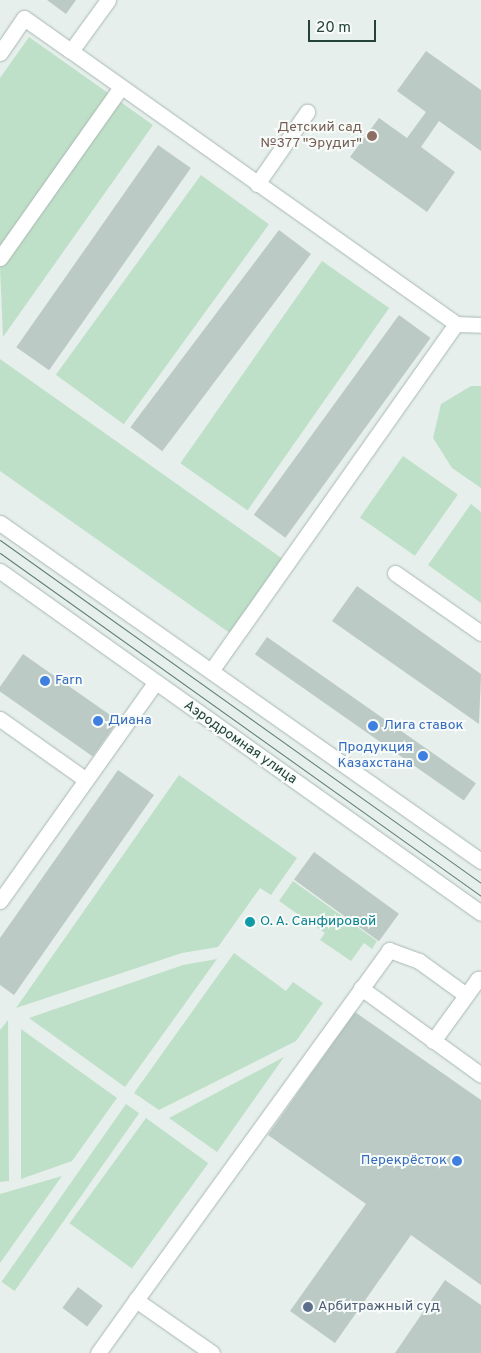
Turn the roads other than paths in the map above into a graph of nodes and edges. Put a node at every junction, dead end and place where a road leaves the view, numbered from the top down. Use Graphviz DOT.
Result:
graph roads {
  1 [pos="108,0"];
  2 [pos="71,51"];
  3 [pos="0,52"];
  4 [pos="121,87"];
  5 [pos="307,112"];
  6 [pos="257,184"];
  7 [pos="0,258"];
  8 [pos="456,324"];
  9 [pos="481,325"];
  10 [pos="0,522"];
  11 [pos="0,572"];
  12 [pos="395,573"];
  13 [pos="481,633"];
  14 [pos="211,671"];
  15 [pos="155,683"];
  16 [pos="0,719"];
  17 [pos="86,780"];
  18 [pos="481,860"];
  19 [pos="0,901"];
  20 [pos="481,913"];
  21 [pos="481,981"];
  22 [pos="361,988"];
  23 [pos="466,995"];
  24 [pos="434,1041"];
  25 [pos="481,1075"];
  26 [pos="136,1300"];
  27 [pos="98,1353"];
  28 [pos="212,1353"];
  1 -- 2 [label="street"];
  2 -- 3 [label="street"];
  2 -- 4 [label="street"];
  4 -- 6 [label="street"];
  4 -- 7 [label="street"];
  5 -- 6 [label="street"];
  6 -- 8 [label="street"];
  8 -- 9 [label="street"];
  8 -- 14 [label="street"];
  10 -- 14 [label="street"];
  11 -- 15 [label="street, Аэродромная улица"];
  12 -- 13 [label="street"];
  14 -- 18 [label="street"];
  15 -- 17 [label="street"];
  15 -- 20 [label="street, Аэродромная улица"];
  16 -- 17 [label="street"];
  17 -- 19 [label="street"];
  21 -- 23 [label="street"];
  22 -- 23 [label="street"];
  22 -- 24 [label="street"];
  22 -- 26 [label="street"];
  23 -- 24 [label="street"];
  24 -- 25 [label="street"];
  26 -- 27 [label="street"];
  26 -- 28 [label="street"];
}
